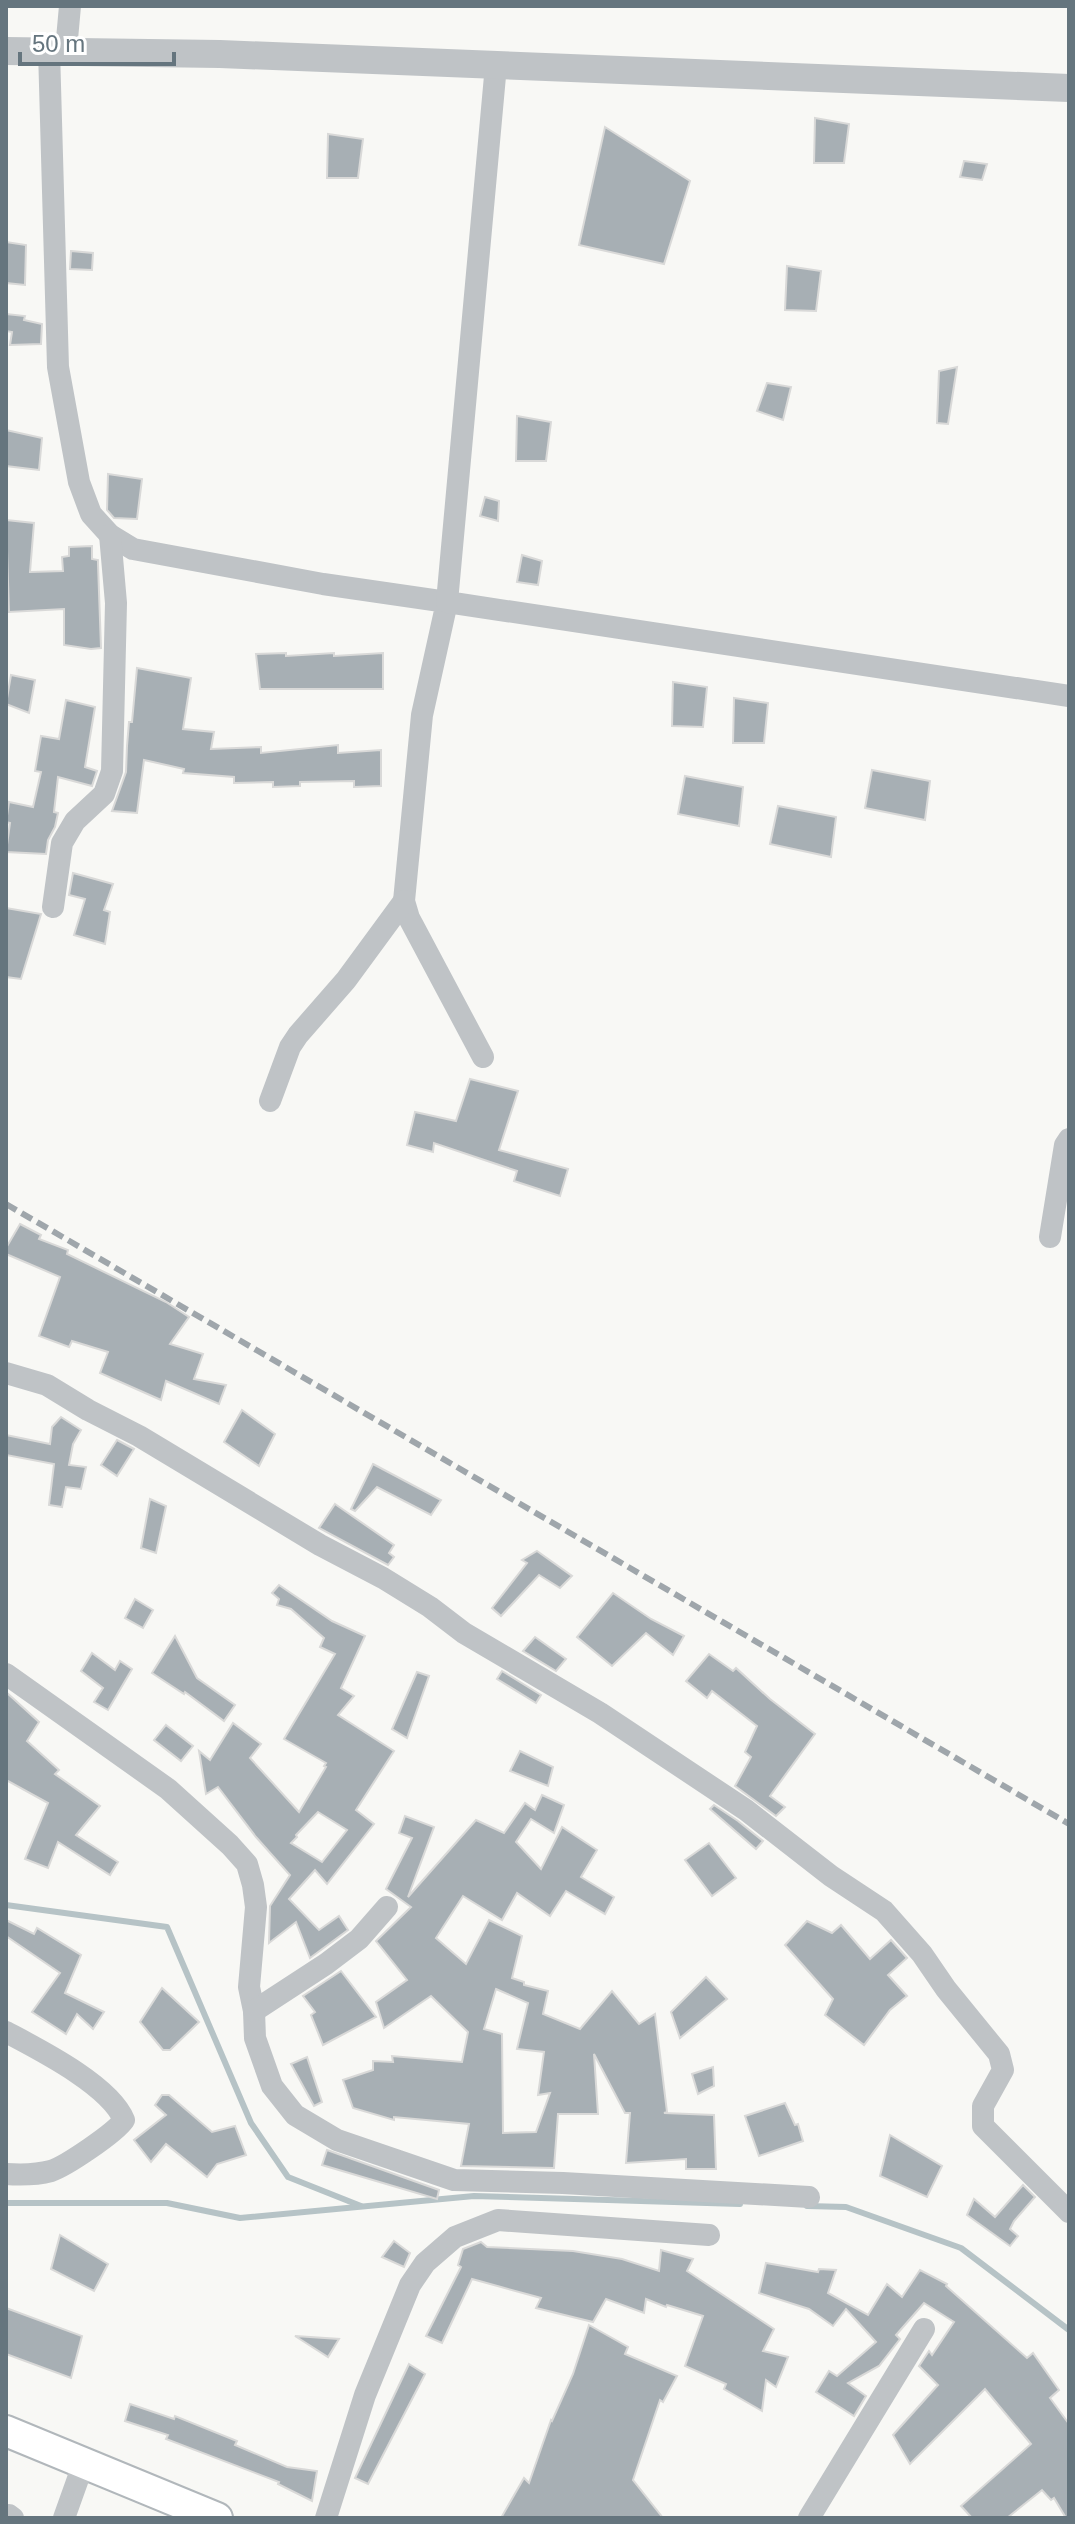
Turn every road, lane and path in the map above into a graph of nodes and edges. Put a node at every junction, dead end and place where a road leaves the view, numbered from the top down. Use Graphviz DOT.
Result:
graph roads {
  1 [pos="70,6"];
  2 [pos="57,50"];
  3 [pos="6,51"];
  4 [pos="496,65"];
  5 [pos="1069,88"];
  6 [pos="110,535"];
  7 [pos="447,602"];
  8 [pos="1069,696"];
  9 [pos="404,901"];
  10 [pos="53,907"];
  11 [pos="483,1057"];
  12 [pos="270,1101"];
  13 [pos="1069,1139"];
  14 [pos="1050,1237"];
  15 [pos="6,1373"];
  16 [pos="6,1674"];
  17 [pos="387,1907"];
  18 [pos="254,2011"];
  19 [pos="6,2032"];
  20 [pos="6,2174"];
  21 [pos="809,2197"];
  22 [pos="1069,2212"];
  23 [pos="709,2235"];
  24 [pos="924,2329"];
  25 [pos="6,2431"];
  26 [pos="84,2462"];
  27 [pos="64,2518"];
  28 [pos="217,2518"];
  29 [pos="326,2518"];
  30 [pos="809,2518"];
  1 -- 2 [label="street"];
  2 -- 3 [label="street"];
  2 -- 4 [label="street"];
  2 -- 6 [label="street"];
  4 -- 5 [label="street"];
  4 -- 7 [label="street"];
  6 -- 7 [label="street"];
  6 -- 10 [label="street"];
  7 -- 8 [label="street"];
  7 -- 9 [label="street"];
  9 -- 11 [label="street"];
  9 -- 12 [label="street"];
  13 -- 14 [label="street"];
  15 -- 22 [label="street"];
  16 -- 18 [label="street"];
  17 -- 18 [label="street"];
  18 -- 21 [label="street"];
  19 -- 20 [label="street"];
  23 -- 29 [label="street"];
  24 -- 30 [label="street"];
  25 -- 26 [label="main road"];
  26 -- 27 [label="street"];
  26 -- 28 [label="main road"];
}
